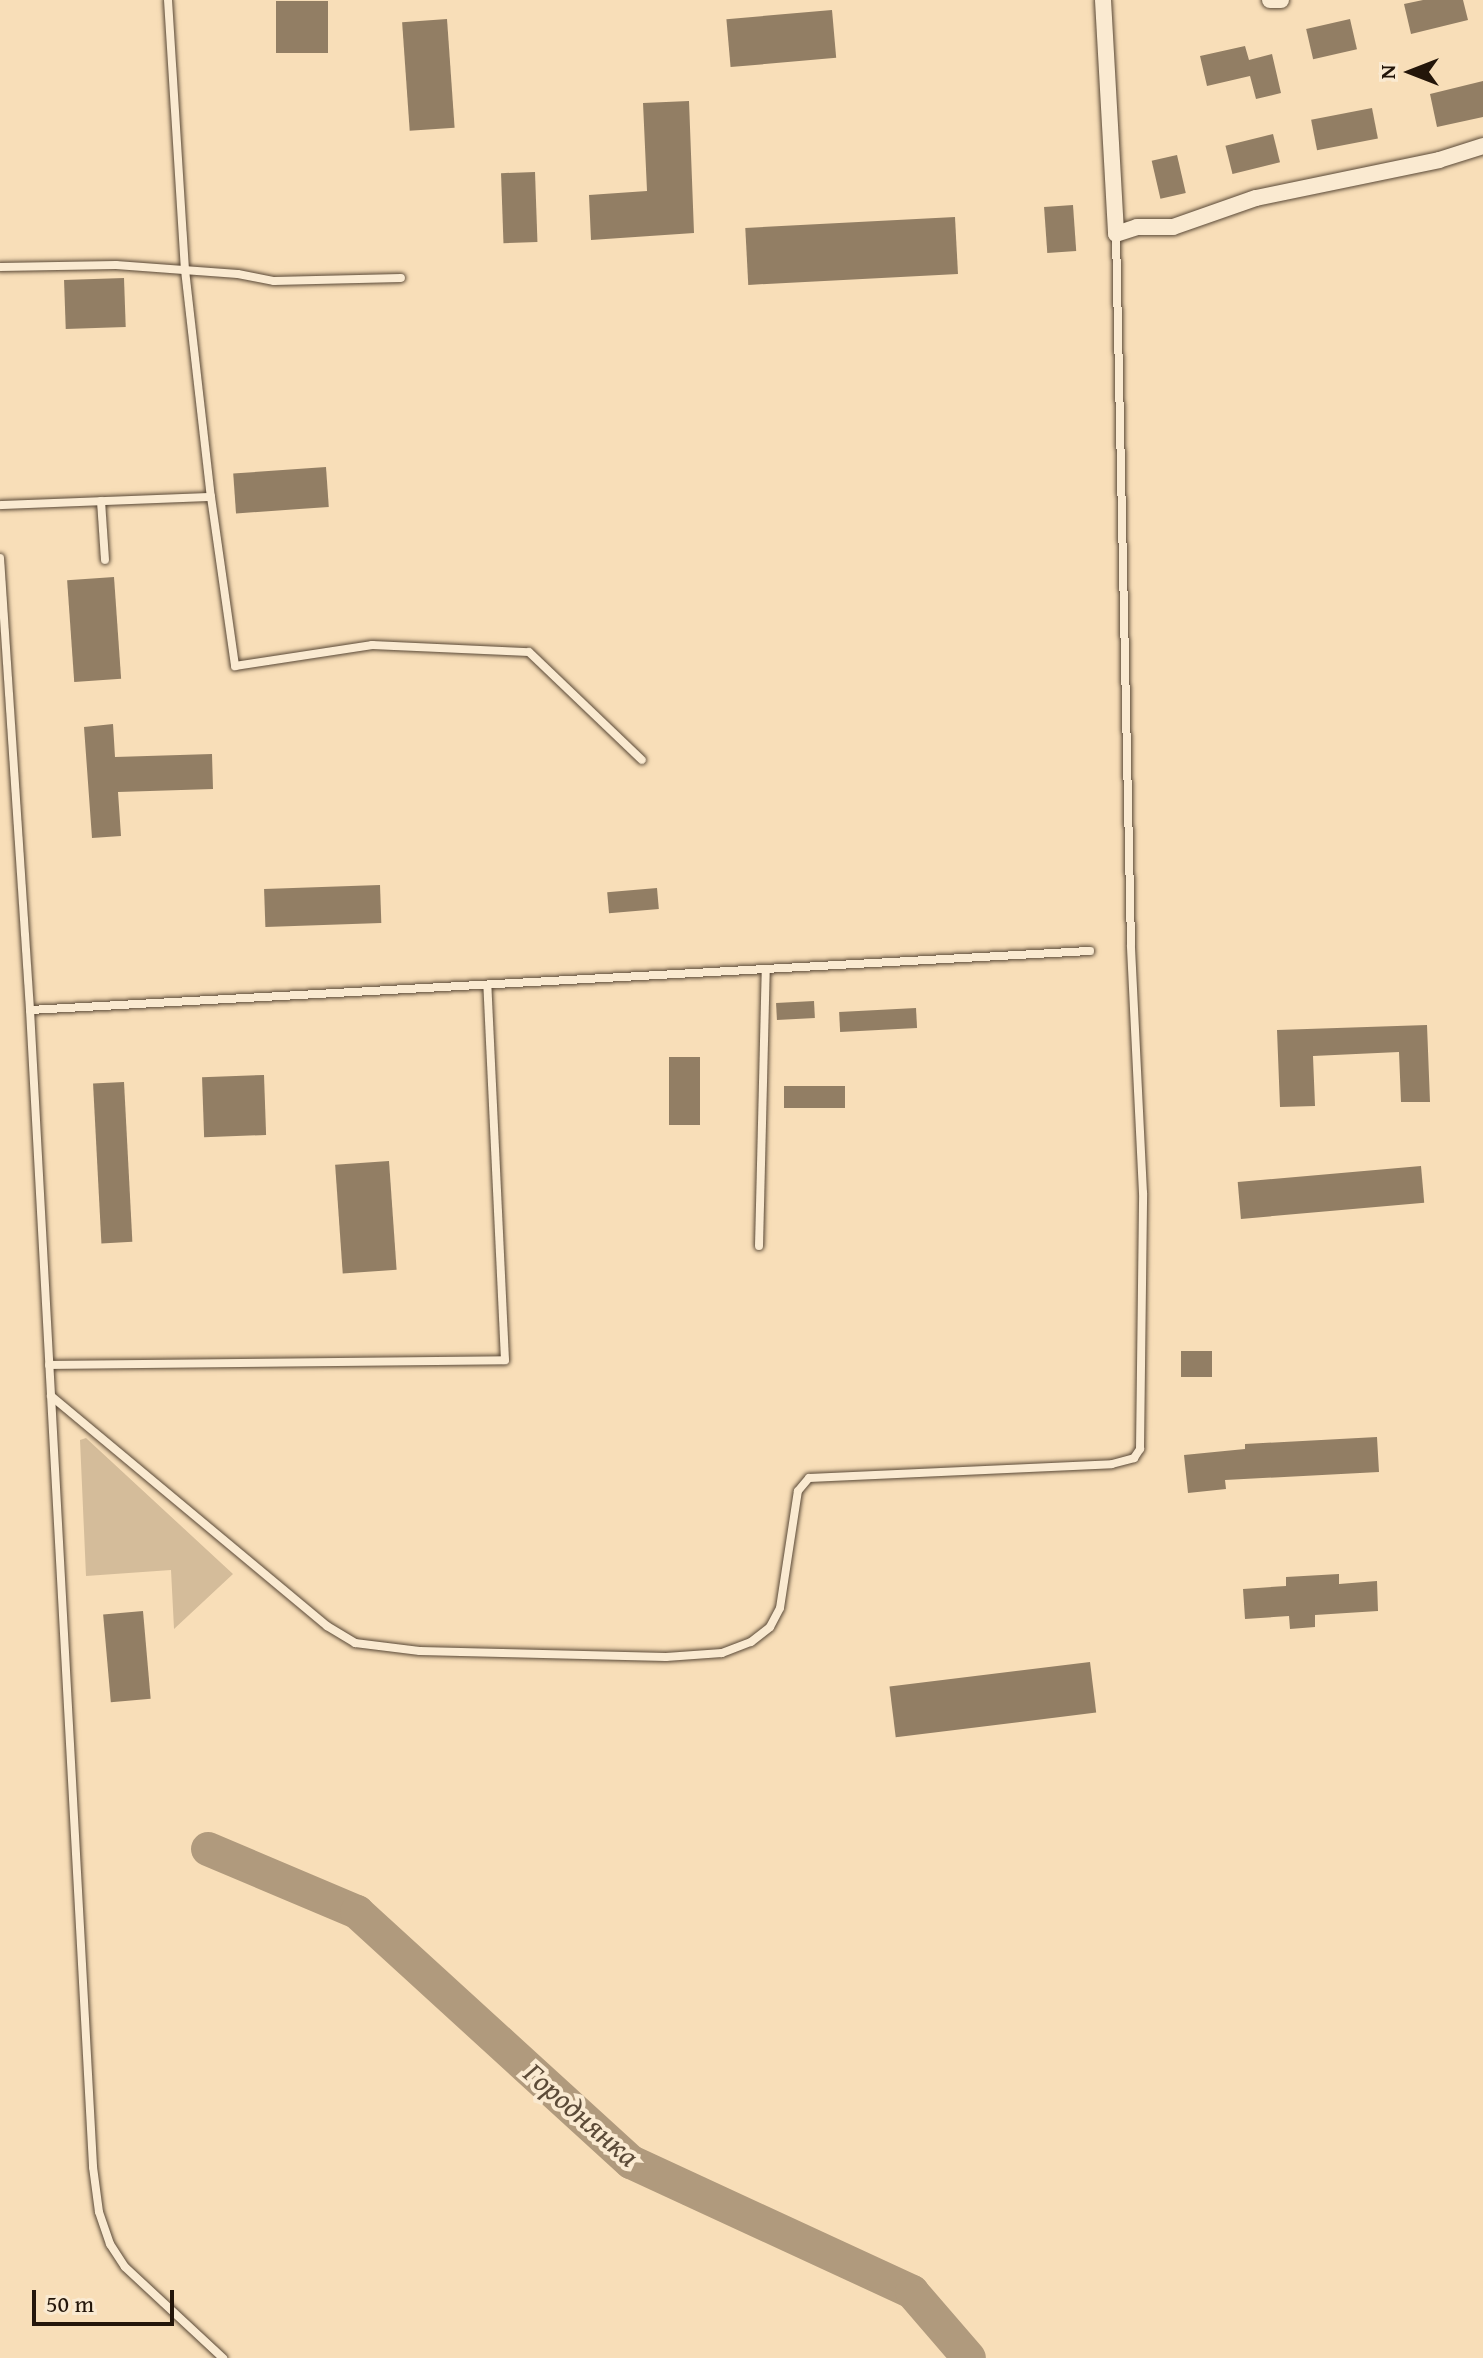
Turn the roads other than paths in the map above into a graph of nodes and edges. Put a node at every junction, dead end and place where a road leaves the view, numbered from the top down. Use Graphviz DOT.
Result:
graph roads {
  1 [pos="168,0"];
  2 [pos="1103,0"];
  3 [pos="1270,0"];
  4 [pos="1281,0"];
  5 [pos="1483,146"];
  6 [pos="1116,234"];
  7 [pos="0,267"];
  8 [pos="185,270"];
  9 [pos="401,278"];
  10 [pos="211,497"];
  11 [pos="101,501"];
  12 [pos="0,505"];
  13 [pos="0,558"];
  14 [pos="105,560"];
  15 [pos="642,760"];
  16 [pos="1090,951"];
  17 [pos="766,969"];
  18 [pos="487,985"];
  19 [pos="30,1010"];
  20 [pos="759,1246"];
  21 [pos="49,1365"];
  22 [pos="51,1396"];
  23 [pos="223,2358"];
  1 -- 8 [label="lane"];
  2 -- 6 [label="street"];
  3 -- 4 [label="street"];
  5 -- 6 [label="street"];
  6 -- 22 [label="lane"];
  7 -- 8 [label="lane"];
  8 -- 9 [label="lane"];
  8 -- 10 [label="lane"];
  10 -- 11 [label="lane"];
  10 -- 15 [label="lane"];
  11 -- 12 [label="lane"];
  11 -- 14 [label="lane"];
  13 -- 19 [label="lane"];
  16 -- 17 [label="lane"];
  17 -- 18 [label="lane"];
  17 -- 20 [label="lane"];
  18 -- 19 [label="lane"];
  18 -- 21 [label="lane"];
  19 -- 21 [label="lane"];
  21 -- 22 [label="lane"];
  22 -- 23 [label="lane"];
}
